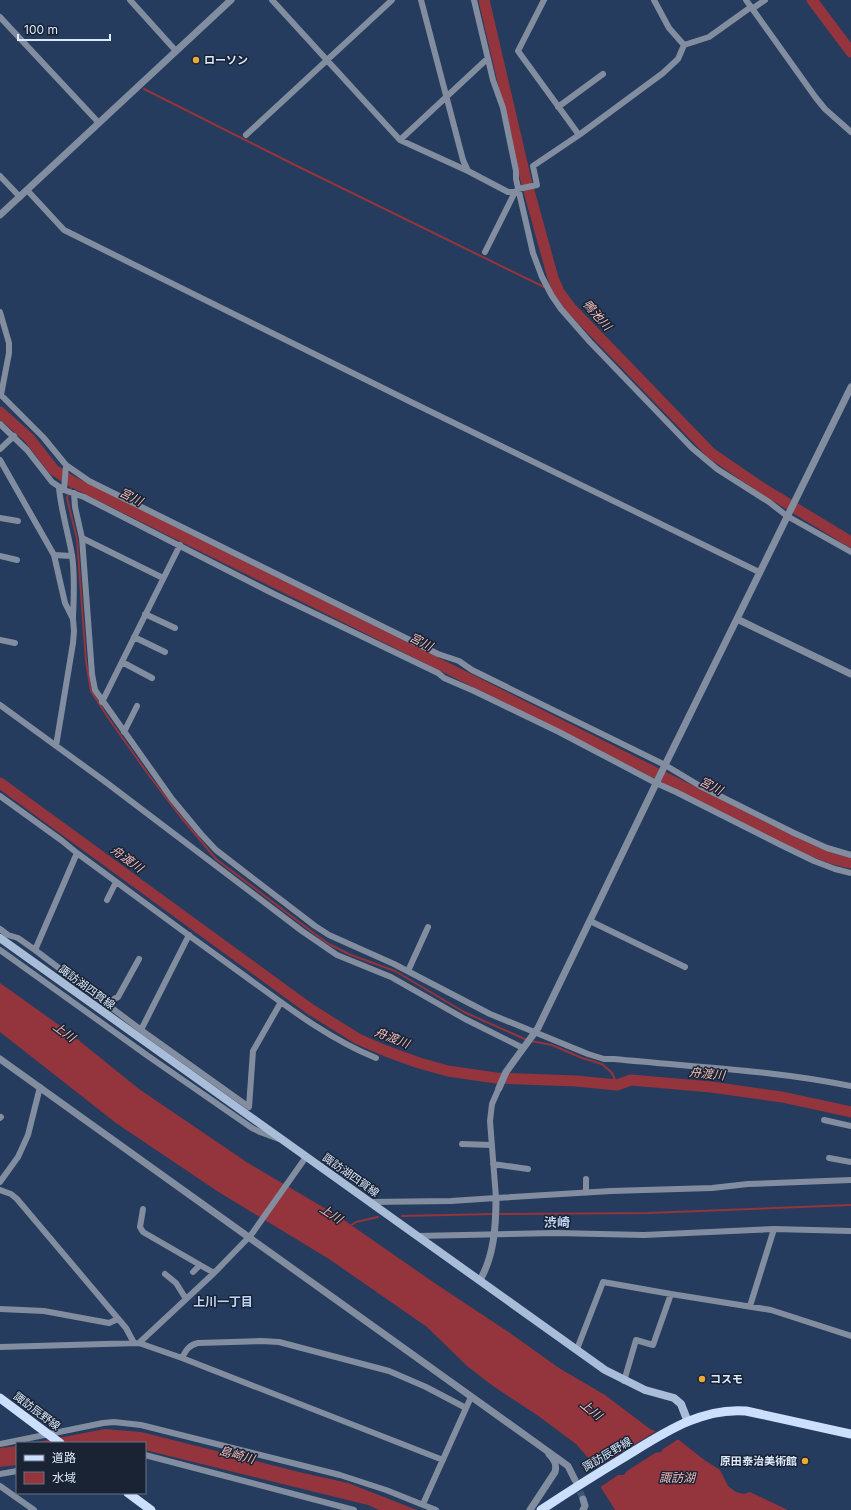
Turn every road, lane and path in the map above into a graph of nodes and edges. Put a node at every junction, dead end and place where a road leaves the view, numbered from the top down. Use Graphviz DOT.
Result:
graph roads {
  1 [pos="130,0"];
  2 [pos="231,0"];
  3 [pos="272,0"];
  4 [pos="392,0"];
  5 [pos="421,0"];
  6 [pos="474,0"];
  7 [pos="544,0"];
  8 [pos="654,0"];
  9 [pos="746,0"];
  10 [pos="765,0"];
  11 [pos="752,8"];
  12 [pos="0,18"];
  13 [pos="684,45"];
  14 [pos="176,51"];
  15 [pos="488,59"];
  16 [pos="327,60"];
  17 [pos="603,74"];
  18 [pos="446,96"];
  19 [pos="558,107"];
  20 [pos="99,123"];
  21 [pos="851,132"];
  22 [pos="246,135"];
  23 [pos="579,135"];
  24 [pos="400,140"];
  25 [pos="468,171"];
  26 [pos="0,176"];
  27 [pos="27,190"];
  28 [pos="516,191"];
  29 [pos="20,197"];
  30 [pos="0,215"];
  31 [pos="484,252"];
  32 [pos="0,312"];
  33 [pos="851,387"];
  34 [pos="0,424"];
  35 [pos="14,436"];
  36 [pos="0,449"];
  37 [pos="0,460"];
  38 [pos="65,467"];
  39 [pos="62,488"];
  40 [pos="74,493"];
  41 [pos="788,516"];
  42 [pos="0,518"];
  43 [pos="18,521"];
  44 [pos="82,538"];
  45 [pos="180,545"];
  46 [pos="851,552"];
  47 [pos="54,555"];
  48 [pos="0,556"];
  49 [pos="72,556"];
  50 [pos="17,560"];
  51 [pos="759,572"];
  52 [pos="163,578"];
  53 [pos="145,614"];
  54 [pos="73,619"];
  55 [pos="737,619"];
  56 [pos="175,628"];
  57 [pos="134,637"];
  58 [pos="0,640"];
  59 [pos="15,643"];
  60 [pos="165,652"];
  61 [pos="122,662"];
  62 [pos="851,674"];
  63 [pos="152,678"];
  64 [pos="102,702"];
  65 [pos="0,705"];
  66 [pos="137,706"];
  67 [pos="124,732"];
  68 [pos="56,746"];
  69 [pos="664,766"];
  70 [pos="657,782"];
  71 [pos="0,796"];
  72 [pos="77,853"];
  73 [pos="851,855"];
  74 [pos="851,873"];
  75 [pos="116,882"];
  76 [pos="107,900"];
  77 [pos="590,921"];
  78 [pos="428,927"];
  79 [pos="0,930"];
  80 [pos="190,936"];
  81 [pos="0,938"];
  82 [pos="0,950"];
  83 [pos="35,950"];
  84 [pos="139,960"];
  85 [pos="685,967"];
  86 [pos="408,971"];
  87 [pos="281,1002"];
  88 [pos="109,1006"];
  89 [pos="141,1030"];
  90 [pos="535,1033"];
  91 [pos="523,1048"];
  92 [pos="376,1058"];
  93 [pos="0,1059"];
  94 [pos="851,1086"];
  95 [pos="40,1087"];
  96 [pos="499,1088"];
  97 [pos="824,1120"];
  98 [pos="851,1126"];
  99 [pos="282,1140"];
  100 [pos="462,1144"];
  101 [pos="491,1145"];
  102 [pos="829,1158"];
  103 [pos="305,1159"];
  104 [pos="851,1162"];
  105 [pos="493,1164"];
  106 [pos="528,1168"];
  107 [pos="586,1179"];
  108 [pos="851,1180"];
  109 [pos="0,1182"];
  110 [pos="0,1190"];
  111 [pos="586,1193"];
  112 [pos="496,1198"];
  113 [pos="370,1202"];
  114 [pos="143,1209"];
  115 [pos="774,1228"];
  116 [pos="851,1230"];
  117 [pos="494,1234"];
  118 [pos="250,1236"];
  119 [pos="418,1236"];
  120 [pos="200,1265"];
  121 [pos="193,1272"];
  122 [pos="214,1273"];
  123 [pos="165,1274"];
  124 [pos="480,1280"];
  125 [pos="671,1294"];
  126 [pos="186,1299"];
  127 [pos="750,1306"];
  128 [pos="0,1309"];
  129 [pos="118,1319"];
  130 [pos="851,1336"];
  131 [pos="137,1343"];
  132 [pos="0,1347"];
  133 [pos="577,1349"];
  134 [pos="182,1358"];
  135 [pos="624,1381"];
  136 [pos="471,1397"];
  137 [pos="0,1398"];
  138 [pos="466,1408"];
  139 [pos="682,1425"];
  140 [pos="851,1434"];
  141 [pos="49,1435"];
  142 [pos="59,1442"];
  143 [pos="0,1444"];
  144 [pos="545,1450"];
  145 [pos="146,1455"];
  146 [pos="443,1460"];
  147 [pos="16,1471"];
  148 [pos="0,1474"];
  149 [pos="582,1483"];
  150 [pos="0,1486"];
  151 [pos="129,1494"];
  152 [pos="583,1499"];
  153 [pos="423,1504"];
  154 [pos="34,1510"];
  155 [pos="151,1510"];
  156 [pos="354,1510"];
  157 [pos="436,1510"];
  158 [pos="530,1510"];
  159 [pos="541,1510"];
  160 [pos="550,1510"];
  161 [pos="583,1510"];
  1 -- 14 [label="street"];
  2 -- 14 [label="street"];
  3 -- 16 [label="street"];
  4 -- 16 [label="street"];
  5 -- 18 [label="street"];
  6 -- 15 [label="street"];
  7 -- 19 [label="street"];
  8 -- 13 [label="street"];
  9 -- 11 [label="street"];
  10 -- 11 [label="street"];
  11 -- 13 [label="street"];
  11 -- 21 [label="street"];
  12 -- 20 [label="street"];
  13 -- 23 [label="street"];
  14 -- 20 [label="street"];
  15 -- 18 [label="street"];
  15 -- 28 [label="street"];
  16 -- 22 [label="street"];
  16 -- 24 [label="street"];
  17 -- 19 [label="street"];
  18 -- 24 [label="street"];
  18 -- 25 [label="street"];
  19 -- 23 [label="street"];
  20 -- 27 [label="street"];
  23 -- 28 [label="street"];
  24 -- 25 [label="street"];
  25 -- 28 [label="street"];
  26 -- 29 [label="street"];
  27 -- 29 [label="street"];
  27 -- 51 [label="street"];
  28 -- 31 [label="street"];
  28 -- 41 [label="street"];
  29 -- 30 [label="street"];
  32 -- 38 [label="street"];
  33 -- 41 [label="street"];
  34 -- 35 [label="street"];
  35 -- 36 [label="street"];
  35 -- 39 [label="street"];
  37 -- 47 [label="street"];
  38 -- 39 [label="street"];
  38 -- 69 [label="street"];
  39 -- 40 [label="street"];
  39 -- 49 [label="street"];
  40 -- 44 [label="street"];
  40 -- 45 [label="street"];
  41 -- 46 [label="street"];
  41 -- 51 [label="street"];
  42 -- 43 [label="street"];
  44 -- 52 [label="street"];
  44 -- 64 [label="street"];
  45 -- 52 [label="street"];
  45 -- 70 [label="street"];
  47 -- 49 [label="street"];
  47 -- 54 [label="street"];
  48 -- 50 [label="street"];
  49 -- 54 [label="street"];
  51 -- 55 [label="street"];
  52 -- 53 [label="street"];
  53 -- 56 [label="street"];
  53 -- 57 [label="street"];
  54 -- 68 [label="street"];
  55 -- 62 [label="street"];
  55 -- 69 [label="street"];
  57 -- 60 [label="street"];
  57 -- 61 [label="street"];
  58 -- 59 [label="street"];
  61 -- 63 [label="street"];
  61 -- 64 [label="street"];
  64 -- 67 [label="street"];
  65 -- 68 [label="street"];
  66 -- 67 [label="street"];
  67 -- 86 [label="street"];
  68 -- 91 [label="street"];
  69 -- 70 [label="street"];
  69 -- 73 [label="street"];
  70 -- 74 [label="street"];
  70 -- 77 [label="street"];
  71 -- 72 [label="street"];
  72 -- 75 [label="street"];
  72 -- 83 [label="street"];
  75 -- 76 [label="street"];
  75 -- 80 [label="street"];
  77 -- 85 [label="street"];
  77 -- 90 [label="street"];
  78 -- 86 [label="street"];
  79 -- 83 [label="street"];
  80 -- 87 [label="street"];
  80 -- 89 [label="street"];
  81 -- 99 [label="main road, 諏訪湖四賀線"];
  82 -- 99 [label="street"];
  83 -- 88 [label="street"];
  84 -- 88 [label="street"];
  86 -- 90 [label="street"];
  87 -- 89 [label="street"];
  87 -- 92 [label="street"];
  88 -- 89 [label="street"];
  90 -- 91 [label="street"];
  90 -- 94 [label="street"];
  91 -- 96 [label="street"];
  93 -- 95 [label="street"];
  95 -- 109 [label="street"];
  95 -- 118 [label="street"];
  96 -- 101 [label="street"];
  97 -- 98 [label="street"];
  99 -- 103 [label="main road, 諏訪湖四賀線"];
  100 -- 101 [label="street"];
  101 -- 105 [label="street"];
  102 -- 104 [label="street"];
  103 -- 113 [label="main road, 諏訪湖四賀線"];
  103 -- 118 [label="street"];
  105 -- 106 [label="street"];
  105 -- 112 [label="street"];
  107 -- 111 [label="street"];
  108 -- 111 [label="street"];
  110 -- 129 [label="street"];
  111 -- 112 [label="street"];
  112 -- 113 [label="street"];
  112 -- 117 [label="street"];
  113 -- 119 [label="main road, 諏訪湖四賀線"];
  114 -- 120 [label="street"];
  115 -- 116 [label="street"];
  115 -- 117 [label="street"];
  115 -- 127 [label="street"];
  117 -- 119 [label="street"];
  117 -- 124 [label="street"];
  118 -- 122 [label="street"];
  118 -- 136 [label="street"];
  119 -- 124 [label="main road, 諏訪湖四賀線"];
  120 -- 121 [label="street"];
  120 -- 122 [label="street"];
  122 -- 126 [label="street"];
  123 -- 126 [label="street"];
  124 -- 133 [label="main road, 諏訪湖四賀線"];
  125 -- 127 [label="street"];
  125 -- 133 [label="street"];
  125 -- 135 [label="street"];
  126 -- 131 [label="street"];
  127 -- 130 [label="street"];
  128 -- 129 [label="street"];
  129 -- 131 [label="street"];
  131 -- 132 [label="street"];
  131 -- 134 [label="street"];
  133 -- 135 [label="main road, 諏訪湖四賀線"];
  134 -- 138 [label="street"];
  134 -- 146 [label="street"];
  135 -- 139 [label="main road, 諏訪湖四賀線"];
  136 -- 138 [label="street"];
  136 -- 144 [label="street"];
  137 -- 141 [label="main road, 諏訪辰野線"];
  138 -- 146 [label="street"];
  139 -- 140 [label="main road, 諏訪辰野線"];
  139 -- 149 [label="main road, 諏訪辰野線"];
  141 -- 142 [label="main road, 諏訪辰野線"];
  141 -- 143 [label="street"];
  141 -- 153 [label="street"];
  144 -- 149 [label="street"];
  144 -- 158 [label="street"];
  145 -- 156 [label="street"];
  146 -- 153 [label="street"];
  147 -- 148 [label="street"];
  149 -- 159 [label="main road, 諏訪辰野線"];
  149 -- 160 [label="main road, 諏訪辰野線"];
  150 -- 154 [label="street"];
  151 -- 155 [label="main road"];
  152 -- 161 [label="street"];
  153 -- 157 [label="street"];
}
